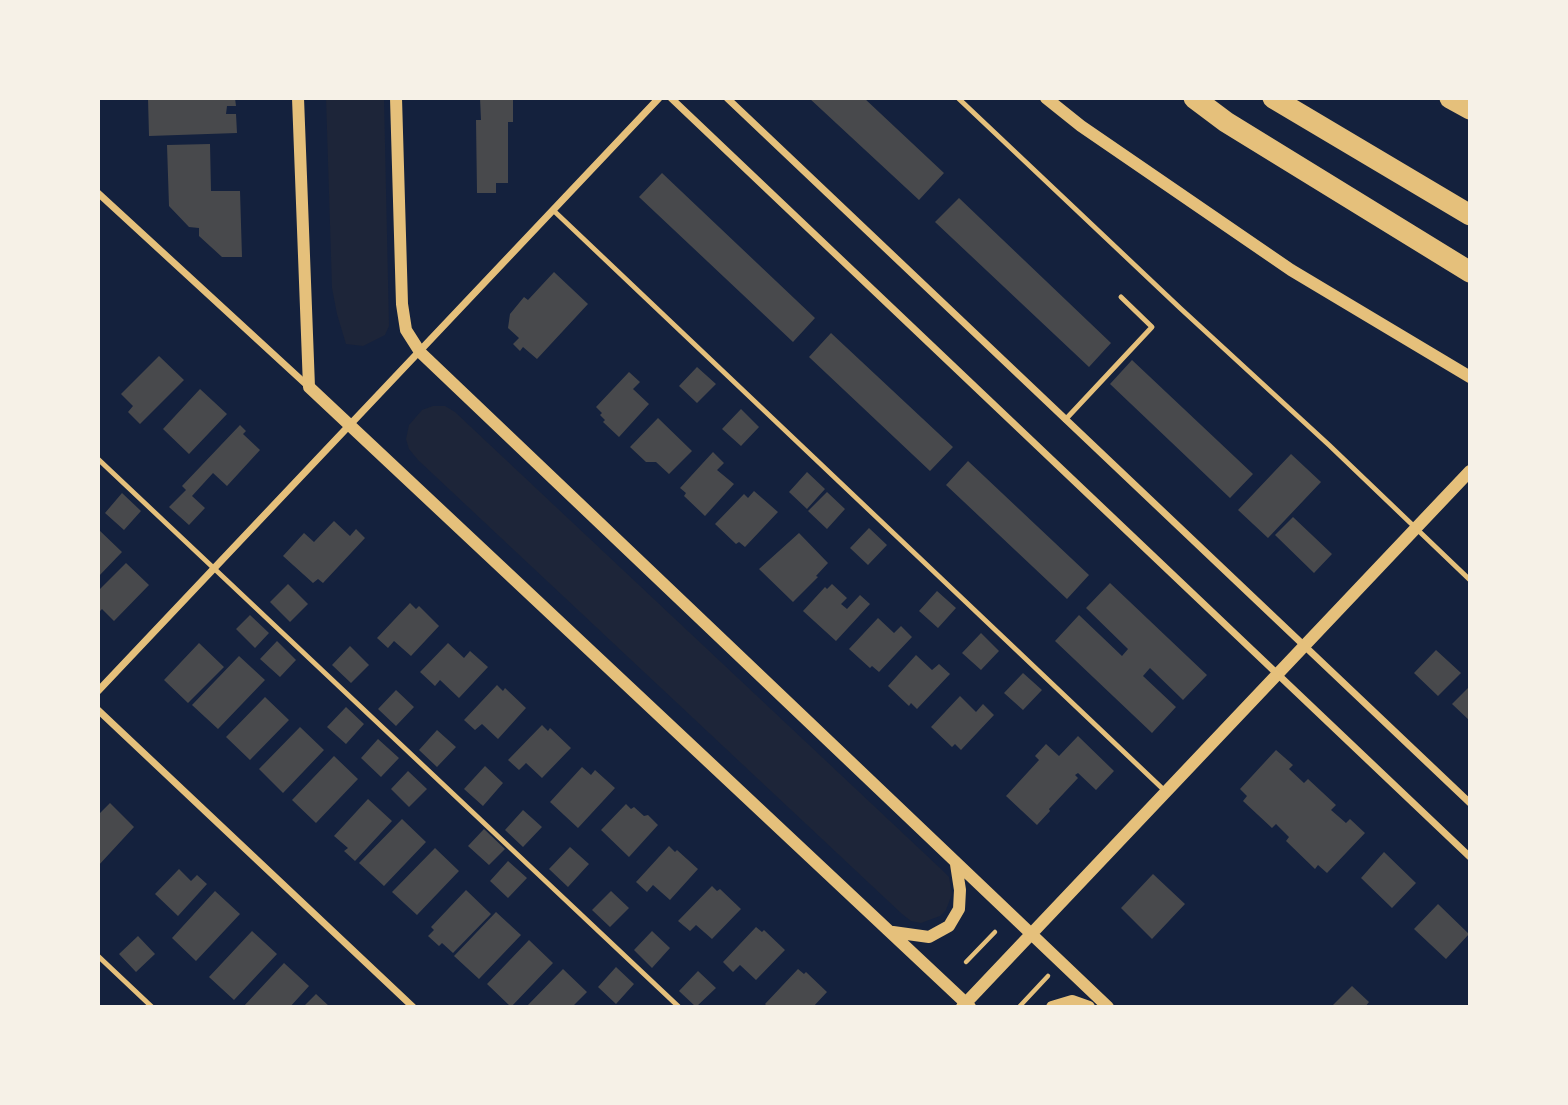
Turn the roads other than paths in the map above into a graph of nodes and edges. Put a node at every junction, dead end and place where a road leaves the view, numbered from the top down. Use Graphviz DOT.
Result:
graph roads {
  1 [pos="298,98"];
  2 [pos="396,98"];
  3 [pos="659,98"];
  4 [pos="671,98"];
  5 [pos="727,98"];
  6 [pos="958,98"];
  7 [pos="1046,98"];
  8 [pos="1194,98"];
  9 [pos="1273,98"];
  10 [pos="1450,98"];
  11 [pos="1470,109"];
  12 [pos="98,193"];
  13 [pos="553,210"];
  14 [pos="1470,215"];
  15 [pos="1470,272"];
  16 [pos="1121,296"];
  17 [pos="420,352"];
  18 [pos="1470,377"];
  19 [pos="309,387"];
  20 [pos="1065,420"];
  21 [pos="351,425"];
  22 [pos="98,459"];
  23 [pos="1470,471"];
  24 [pos="1415,528"];
  25 [pos="215,568"];
  26 [pos="1470,580"];
  27 [pos="1303,647"];
  28 [pos="1276,675"];
  29 [pos="98,691"];
  30 [pos="98,710"];
  31 [pos="1166,792"];
  32 [pos="1470,803"];
  33 [pos="1470,857"];
  34 [pos="956,864"];
  35 [pos="892,932"];
  36 [pos="1032,934"];
  37 [pos="98,956"];
  38 [pos="966,1006"];
  39 [pos="152,1007"];
  40 [pos="413,1007"];
  41 [pos="679,1007"];
  42 [pos="1052,1007"];
  43 [pos="1089,1007"];
  44 [pos="1108,1007"];
  1 -- 19 [label="street"];
  2 -- 17 [label="street"];
  3 -- 13 [label="street"];
  4 -- 28 [label="street"];
  5 -- 20 [label="street"];
  6 -- 24 [label="lane"];
  7 -- 18 [label="street"];
  8 -- 15 [label="highway"];
  9 -- 14 [label="highway"];
  10 -- 11 [label="highway"];
  12 -- 19 [label="street"];
  13 -- 17 [label="street"];
  13 -- 31 [label="lane"];
  16 -- 20 [label="lane"];
  17 -- 21 [label="street"];
  17 -- 34 [label="street"];
  19 -- 21 [label="street"];
  20 -- 27 [label="street"];
  21 -- 25 [label="street"];
  21 -- 35 [label="street"];
  22 -- 25 [label="lane"];
  23 -- 24 [label="street"];
  24 -- 26 [label="lane"];
  24 -- 27 [label="street"];
  25 -- 29 [label="street"];
  25 -- 41 [label="lane"];
  27 -- 28 [label="street"];
  27 -- 32 [label="street"];
  28 -- 31 [label="street"];
  28 -- 33 [label="street"];
  30 -- 40 [label="street"];
  31 -- 36 [label="street"];
  34 -- 35 [label="street"];
  34 -- 36 [label="street"];
  35 -- 38 [label="street"];
  36 -- 38 [label="street"];
  36 -- 44 [label="street"];
  37 -- 39 [label="lane"];
  42 -- 43 [label="street"];
}
